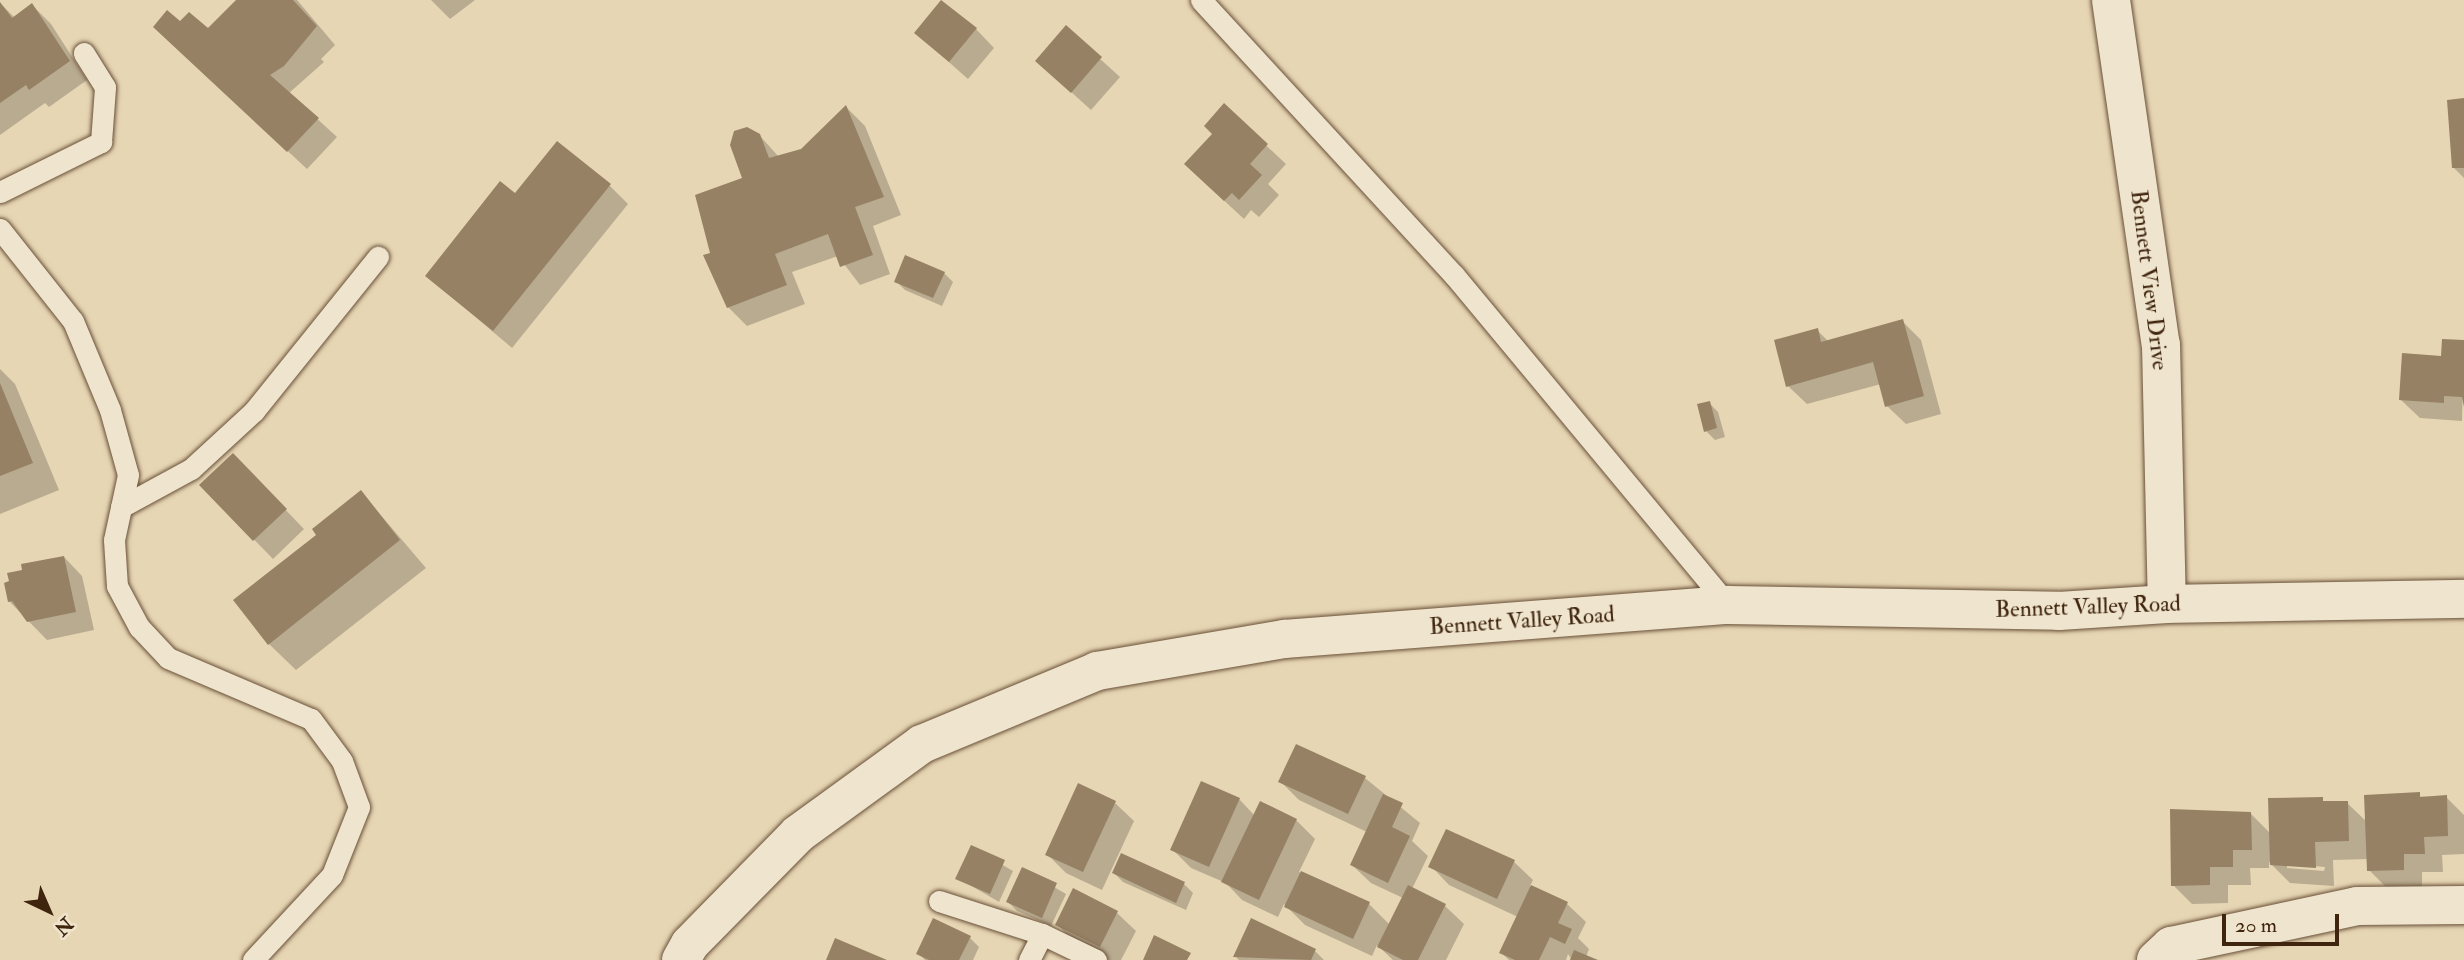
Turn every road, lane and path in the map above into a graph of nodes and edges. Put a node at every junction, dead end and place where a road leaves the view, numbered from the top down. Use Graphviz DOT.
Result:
graph roads {
  1 [pos="1201,0"];
  2 [pos="2111,0"];
  3 [pos="84,53"];
  4 [pos="0,192"];
  5 [pos="0,229"];
  6 [pos="377,257"];
  7 [pos="121,507"];
  8 [pos="2464,599"];
  9 [pos="2167,604"];
  10 [pos="1728,606"];
  11 [pos="939,901"];
  12 [pos="2464,905"];
  13 [pos="1042,934"];
  14 [pos="253,960"];
  15 [pos="681,960"];
  16 [pos="1029,960"];
  17 [pos="1096,960"];
  18 [pos="2156,960"];
  1 -- 10 [label="lane"];
  2 -- 9 [label="street, Bennett View Drive"];
  3 -- 4 [label="lane"];
  5 -- 7 [label="lane"];
  6 -- 7 [label="lane"];
  7 -- 14 [label="lane"];
  8 -- 9 [label="street, Bennett Valley Road"];
  9 -- 10 [label="street, Bennett Valley Road"];
  10 -- 15 [label="street, Bennett Valley Road"];
  11 -- 13 [label="lane"];
  12 -- 18 [label="street"];
  13 -- 16 [label="lane"];
  13 -- 17 [label="lane"];
}
